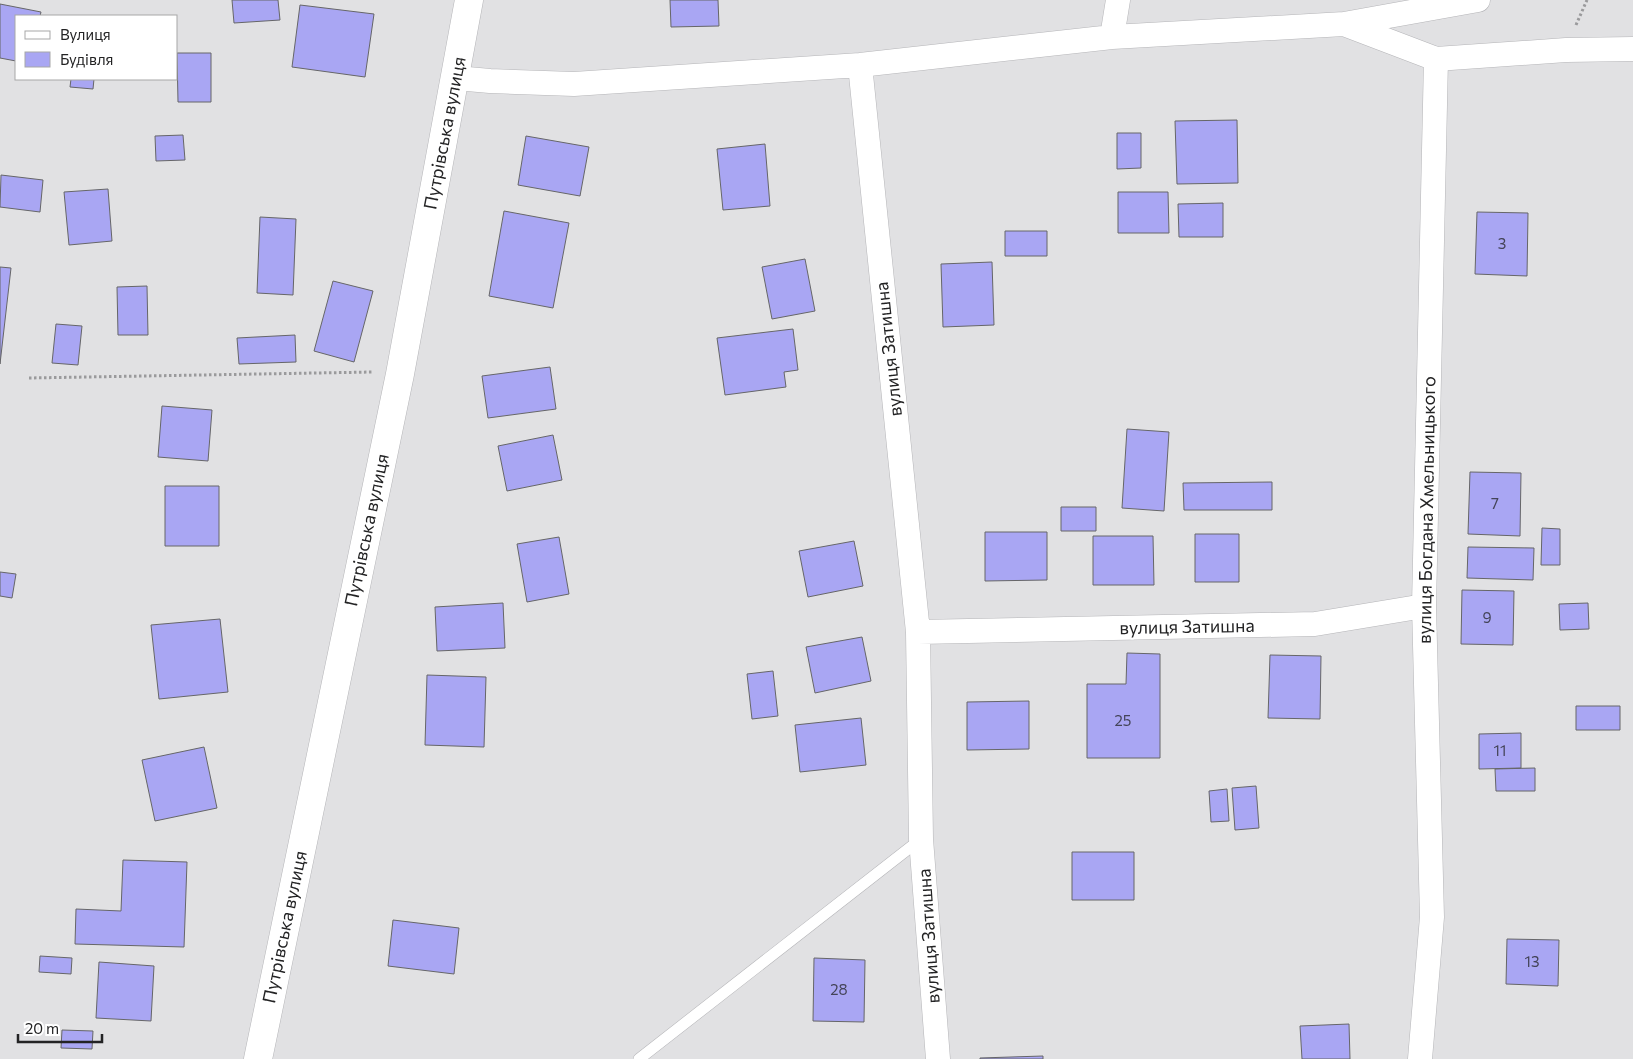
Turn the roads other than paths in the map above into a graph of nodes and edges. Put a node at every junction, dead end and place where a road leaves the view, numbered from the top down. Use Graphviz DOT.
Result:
graph roads {
  1 [pos="469,0"];
  2 [pos="1118,0"];
  3 [pos="1478,0"];
  4 [pos="1344,24"];
  5 [pos="1112,37"];
  6 [pos="1633,50"];
  7 [pos="1436,59"];
  8 [pos="860,65"];
  9 [pos="456,78"];
  10 [pos="1424,606"];
  11 [pos="918,632"];
  12 [pos="921,839"];
  13 [pos="258,1059"];
  14 [pos="639,1059"];
  15 [pos="938,1059"];
  16 [pos="1420,1059"];
  1 -- 9 [label="main road, Путрівська вулиця"];
  2 -- 5 [label="street"];
  3 -- 4 [label="street"];
  4 -- 5 [label="street"];
  4 -- 7 [label="street"];
  5 -- 8 [label="street"];
  6 -- 7 [label="street"];
  7 -- 10 [label="street, вулиця Богдана Хмельницького"];
  8 -- 9 [label="street"];
  8 -- 11 [label="street, вулиця Затишна"];
  9 -- 13 [label="main road, Путрівська вулиця"];
  10 -- 11 [label="street, вулиця Затишна"];
  10 -- 16 [label="street, вулиця Богдана Хмельницького"];
  11 -- 12 [label="street, вулиця Затишна"];
  12 -- 14 [label="lane"];
  12 -- 15 [label="street, вулиця Затишна"];
}
